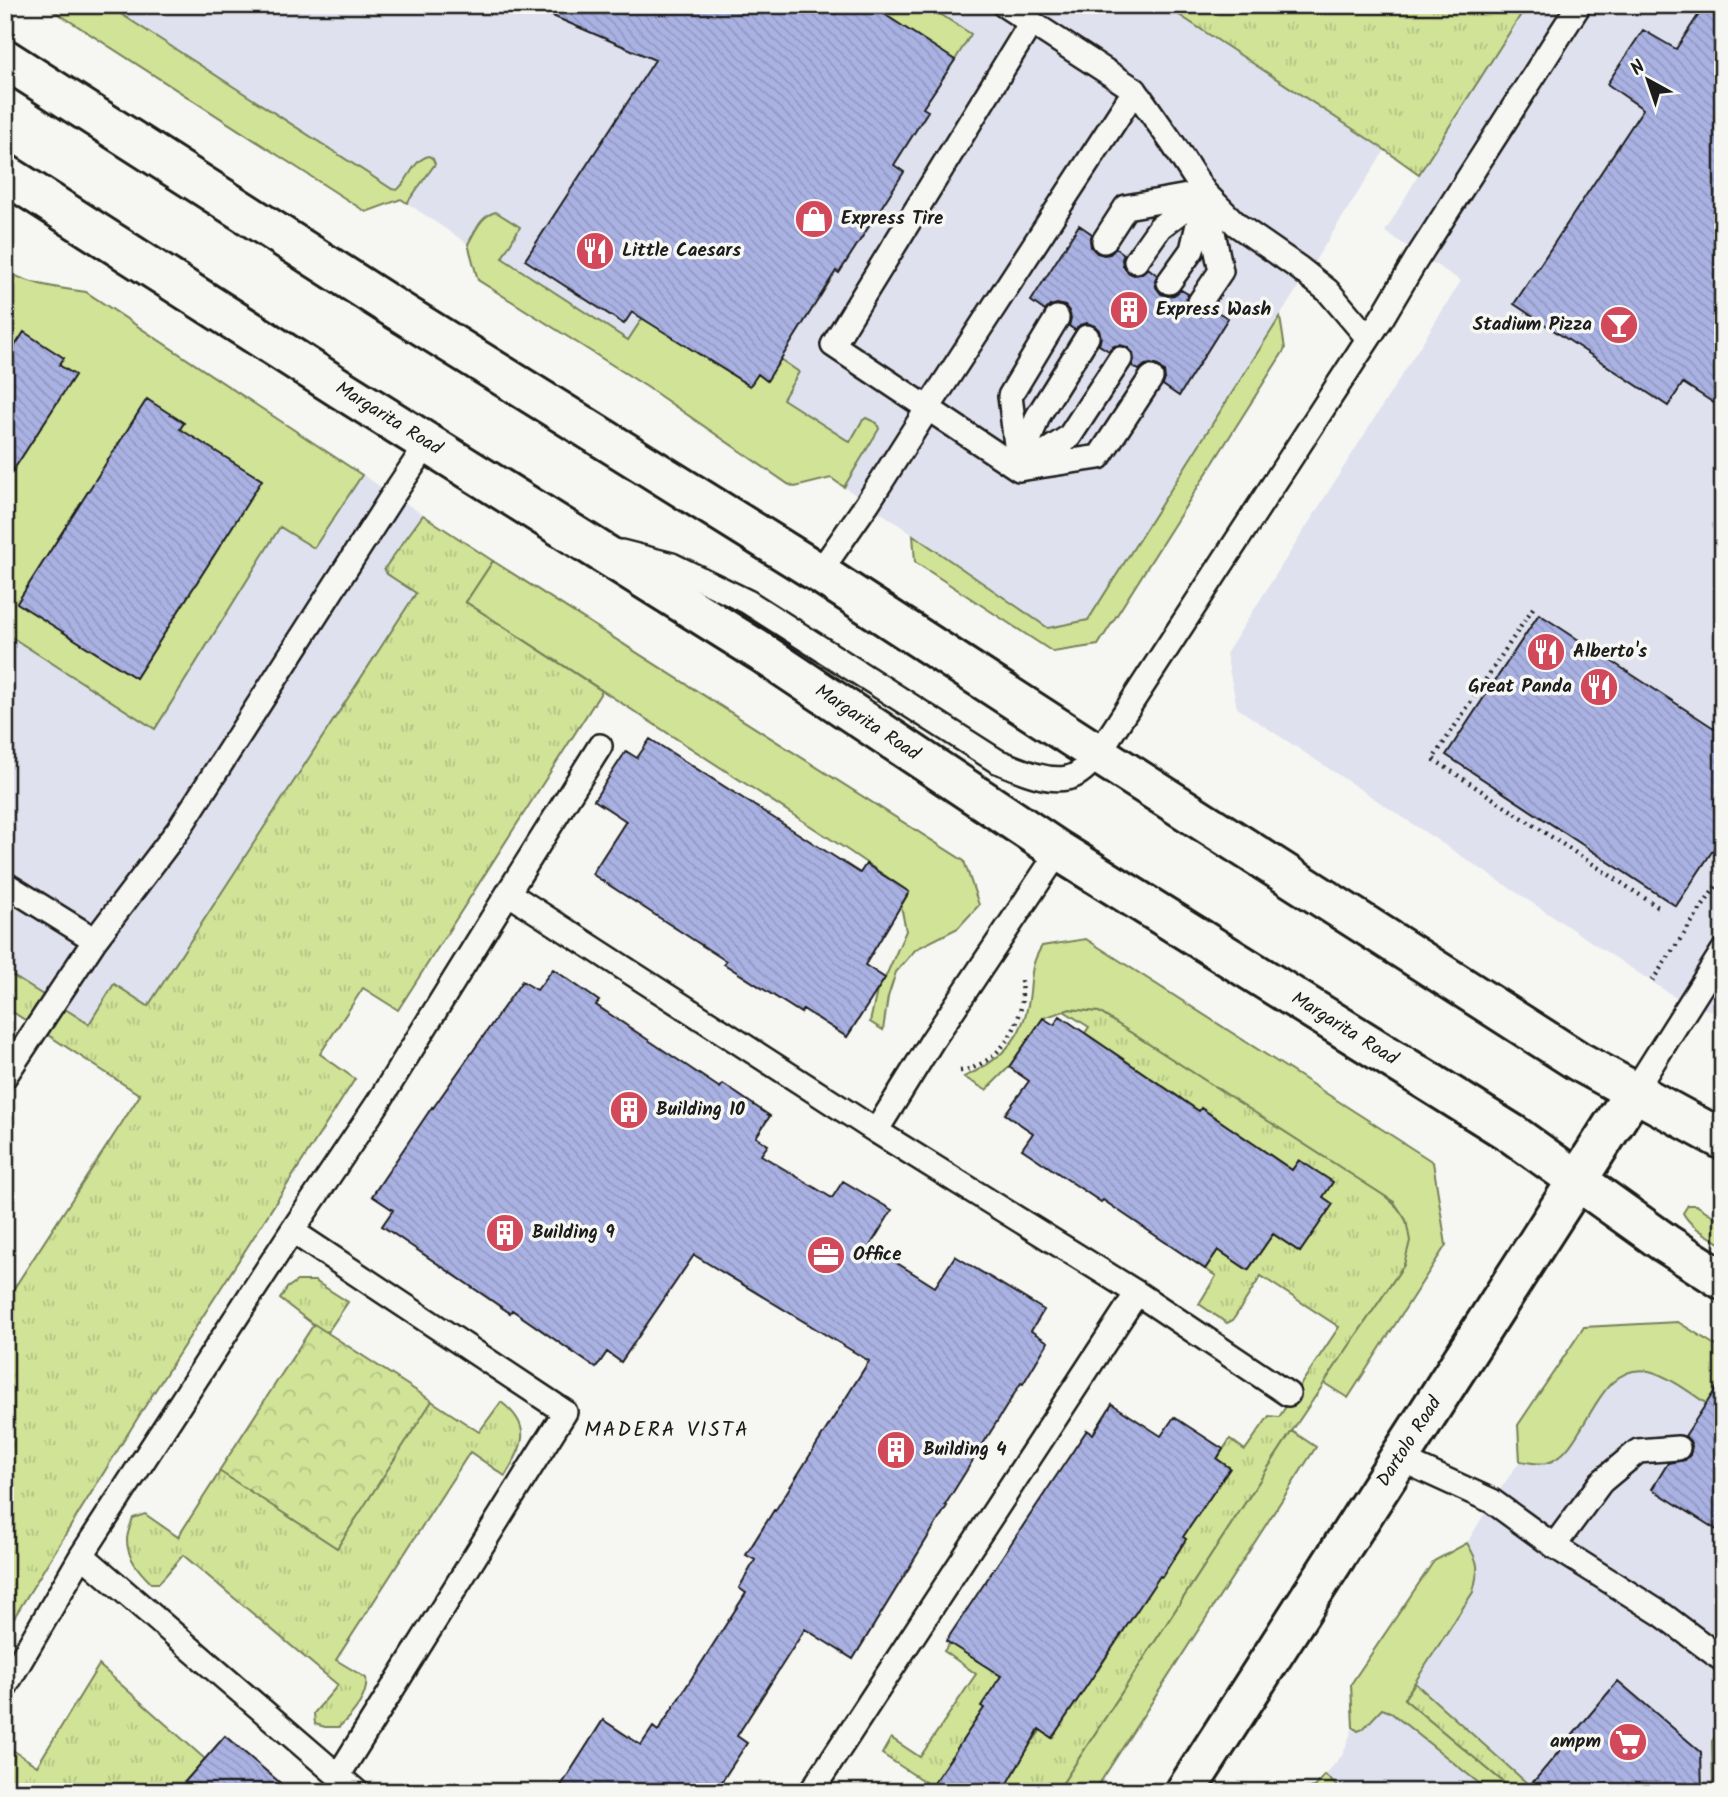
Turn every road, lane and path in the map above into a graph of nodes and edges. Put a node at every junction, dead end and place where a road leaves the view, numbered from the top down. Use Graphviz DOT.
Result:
graph roads {
  1 [pos="840,5"];
  2 [pos="1004,5"];
  3 [pos="1579,5"];
  4 [pos="834,14"];
  5 [pos="1031,23"];
  6 [pos="5,59"];
  7 [pos="1135,90"];
  8 [pos="5,174"];
  9 [pos="1205,193"];
  10 [pos="1104,241"];
  11 [pos="1136,261"];
  12 [pos="1169,282"];
  13 [pos="1200,302"];
  14 [pos="1057,318"];
  15 [pos="1087,337"];
  16 [pos="1368,338"];
  17 [pos="1120,359"];
  18 [pos="1151,377"];
  19 [pos="928,408"];
  20 [pos="428,443"];
  21 [pos="1019,469"];
  22 [pos="587,543"];
  23 [pos="819,573"];
  24 [pos="1533,608"];
  25 [pos="600,746"];
  26 [pos="1098,754"];
  27 [pos="1059,851"];
  28 [pos="1723,876"];
  29 [pos="5,884"];
  30 [pos="508,893"];
  31 [pos="1658,907"];
  32 [pos="95,940"];
  33 [pos="1723,951"];
  34 [pos="1023,966"];
  35 [pos="1652,981"];
  36 [pos="953,1072"];
  37 [pos="5,1076"];
  38 [pos="1634,1092"];
  39 [pos="876,1131"];
  40 [pos="1723,1140"];
  41 [pos="1578,1180"];
  42 [pos="292,1231"];
  43 [pos="1723,1280"];
  44 [pos="1138,1293"];
  45 [pos="1288,1394"];
  46 [pos="1678,1448"];
  47 [pos="1400,1459"];
  48 [pos="1554,1546"];
  49 [pos="82,1555"];
  50 [pos="1723,1660"];
  51 [pos="5,1687"];
  52 [pos="338,1776"];
  53 [pos="357,1792"];
  54 [pos="811,1792"];
  55 [pos="1185,1792"];
  1 -- 4 [label="path"];
  2 -- 5 [label="lane"];
  3 -- 16 [label="lane"];
  5 -- 7 [label="lane"];
  5 -- 19 [label="lane"];
  6 -- 23 [label="main road"];
  7 -- 9 [label="lane"];
  7 -- 19 [label="lane"];
  8 -- 20 [label="main road, Margarita Road"];
  9 -- 10 [label="lane"];
  9 -- 11 [label="lane"];
  9 -- 12 [label="lane"];
  9 -- 13 [label="lane"];
  9 -- 16 [label="lane"];
  14 -- 21 [label="lane"];
  15 -- 21 [label="lane"];
  16 -- 26 [label="lane"];
  17 -- 21 [label="lane"];
  18 -- 21 [label="lane"];
  19 -- 21 [label="lane"];
  19 -- 23 [label="lane"];
  20 -- 22 [label="main road, Margarita Road"];
  20 -- 32 [label="lane"];
  22 -- 26 [label="lane"];
  22 -- 27 [label="main road, Margarita Road"];
  23 -- 26 [label="main road"];
  24 -- 31 [label="path"];
  25 -- 30 [label="lane"];
  26 -- 38 [label="main road"];
  27 -- 39 [label="lane"];
  27 -- 41 [label="main road, Margarita Road"];
  28 -- 35 [label="path"];
  29 -- 32 [label="lane"];
  30 -- 39 [label="lane"];
  30 -- 42 [label="lane"];
  32 -- 37 [label="lane"];
  33 -- 38 [label="lane"];
  34 -- 36 [label="path"];
  38 -- 40 [label="main road"];
  38 -- 41 [label="main road, Dartolo Road"];
  39 -- 44 [label="lane"];
  41 -- 43 [label="main road, Margarita Road"];
  41 -- 47 [label="main road, Dartolo Road"];
  42 -- 49 [label="lane"];
  42 -- 52 [label="lane"];
  44 -- 45 [label="lane"];
  44 -- 54 [label="lane"];
  46 -- 48 [label="lane"];
  47 -- 48 [label="lane"];
  47 -- 55 [label="main road, Dartolo Road"];
  48 -- 50 [label="lane"];
  49 -- 51 [label="lane"];
  49 -- 52 [label="lane"];
  52 -- 53 [label="lane"];
}
